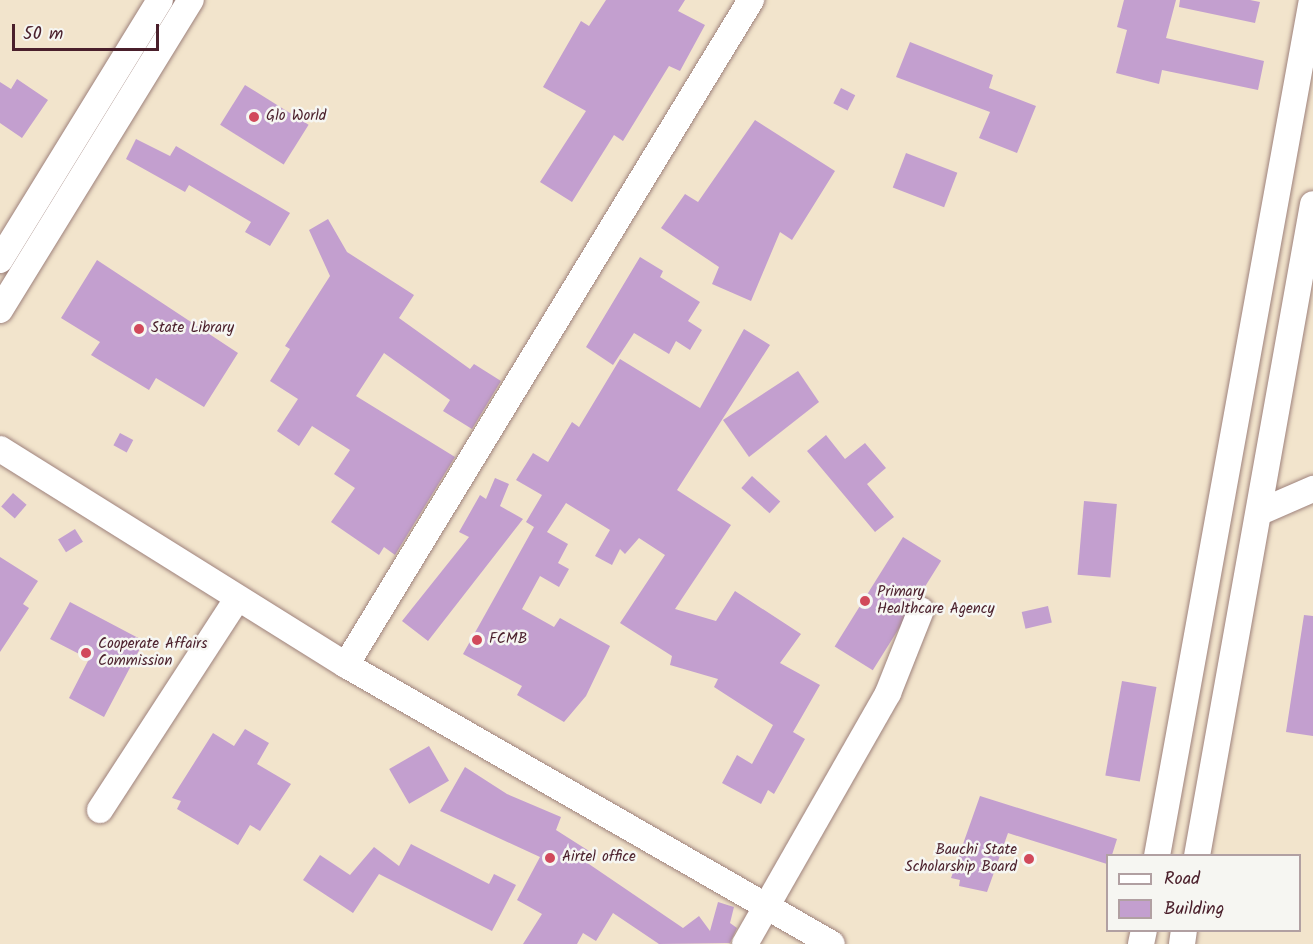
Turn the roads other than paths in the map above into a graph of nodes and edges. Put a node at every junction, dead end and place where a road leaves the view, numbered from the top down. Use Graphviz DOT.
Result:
graph roads {
  1 [pos="160,0"];
  2 [pos="191,0"];
  3 [pos="751,0"];
  4 [pos="1312,0"];
  5 [pos="1307,61"];
  6 [pos="1313,204"];
  7 [pos="0,260"];
  8 [pos="0,310"];
  9 [pos="0,449"];
  10 [pos="1313,489"];
  11 [pos="1260,512"];
  12 [pos="237,599"];
  13 [pos="921,610"];
  14 [pos="346,665"];
  15 [pos="100,810"];
  16 [pos="1157,854"];
  17 [pos="1197,854"];
  18 [pos="769,903"];
  19 [pos="745,944"];
  20 [pos="832,944"];
  1 -- 7 [label="street"];
  2 -- 8 [label="street"];
  3 -- 14 [label="street"];
  4 -- 5 [label="street"];
  5 -- 16 [label="street"];
  6 -- 11 [label="street"];
  9 -- 12 [label="street"];
  10 -- 11 [label="street"];
  11 -- 17 [label="street"];
  12 -- 14 [label="street"];
  12 -- 15 [label="street"];
  13 -- 18 [label="street"];
  14 -- 18 [label="street"];
  18 -- 19 [label="street"];
  18 -- 20 [label="street"];
}
